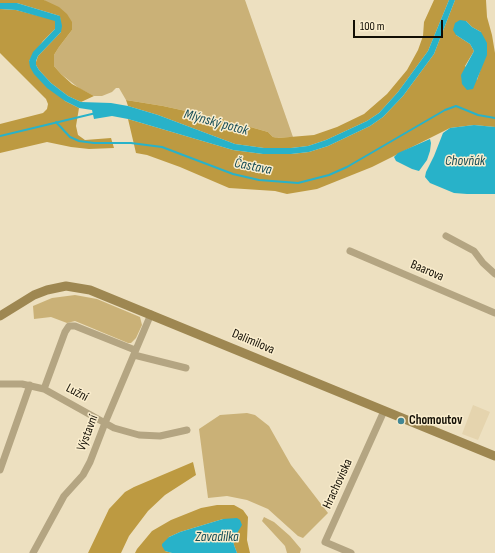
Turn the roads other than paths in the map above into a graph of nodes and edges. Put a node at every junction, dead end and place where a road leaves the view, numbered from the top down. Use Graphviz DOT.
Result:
graph roads {
  1 [pos="446,236"];
  2 [pos="350,252"];
  3 [pos="495,274"];
  4 [pos="495,313"];
  5 [pos="151,314"];
  6 [pos="0,316"];
  7 [pos="134,353"];
  8 [pos="186,368"];
  9 [pos="0,384"];
  10 [pos="30,385"];
  11 [pos="44,389"];
  12 [pos="384,411"];
  13 [pos="105,423"];
  14 [pos="186,430"];
  15 [pos="495,456"];
  16 [pos="0,470"];
  17 [pos="33,553"];
  18 [pos="351,553"];
  1 -- 3 [label="street"];
  2 -- 4 [label="street, Baarova"];
  5 -- 6 [label="main road, Dalimilova"];
  5 -- 7 [label="street, Výstavní"];
  5 -- 12 [label="main road, Dalimilova"];
  7 -- 8 [label="street"];
  7 -- 11 [label="street"];
  7 -- 13 [label="street, Výstavní"];
  9 -- 10 [label="street, Lužní"];
  10 -- 11 [label="street, Lužní"];
  10 -- 16 [label="street"];
  11 -- 13 [label="street, Lužní"];
  12 -- 15 [label="main road, Dalimilova"];
  12 -- 18 [label="street, Hrachoviska"];
  13 -- 14 [label="street, Lužní"];
  13 -- 17 [label="street, Výstavní"];
}
